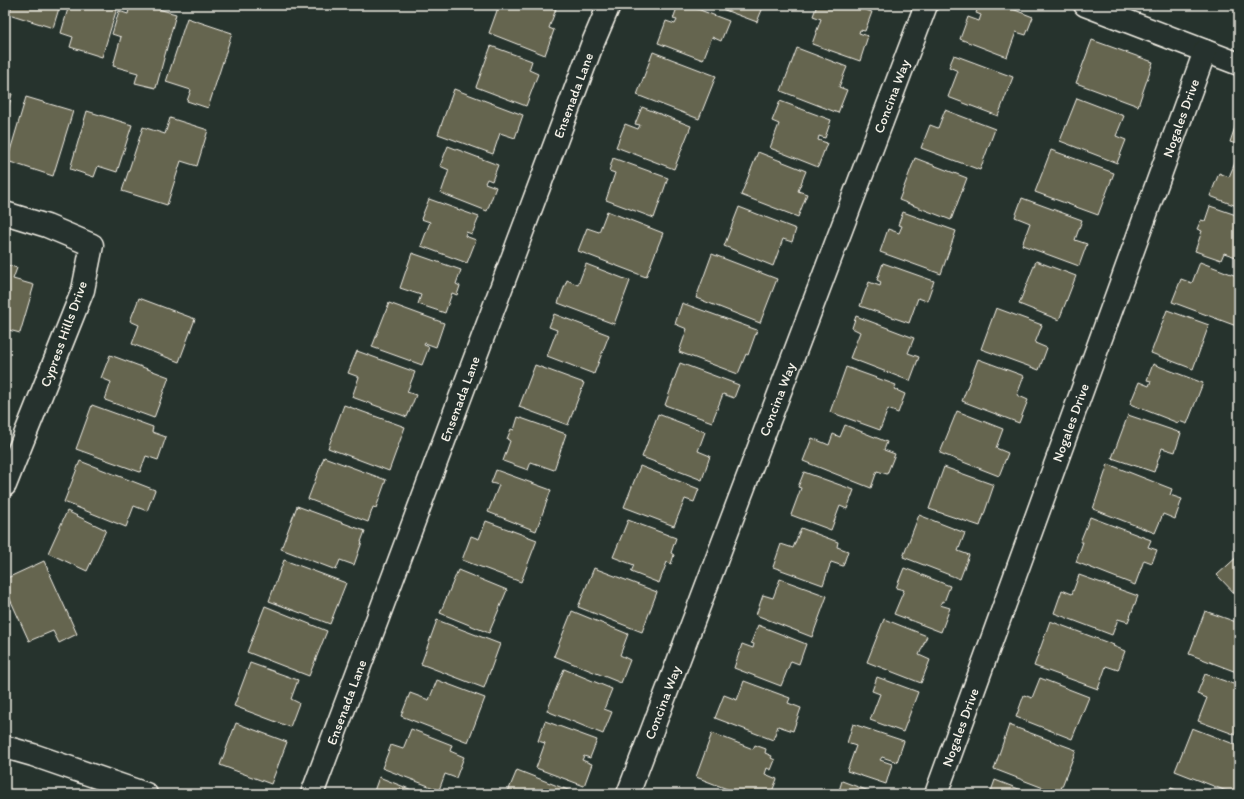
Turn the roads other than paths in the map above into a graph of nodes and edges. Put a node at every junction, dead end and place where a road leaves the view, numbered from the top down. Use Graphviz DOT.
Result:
graph roads {
  1 [pos="609,5"];
  2 [pos="926,5"];
  3 [pos="1085,5"];
  4 [pos="1205,51"];
  5 [pos="1239,64"];
  6 [pos="5,214"];
  7 [pos="5,485"];
  8 [pos="5,747"];
  9 [pos="146,794"];
  10 [pos="312,794"];
  11 [pos="628,794"];
  12 [pos="936,794"];
  1 -- 10 [label="street, Ensenada Lane"];
  2 -- 11 [label="street, Concina Way"];
  3 -- 4 [label="street"];
  4 -- 5 [label="street"];
  4 -- 12 [label="street, Nogales Drive"];
  6 -- 7 [label="street, Cypress Hills Drive"];
  8 -- 9 [label="street"];
}
